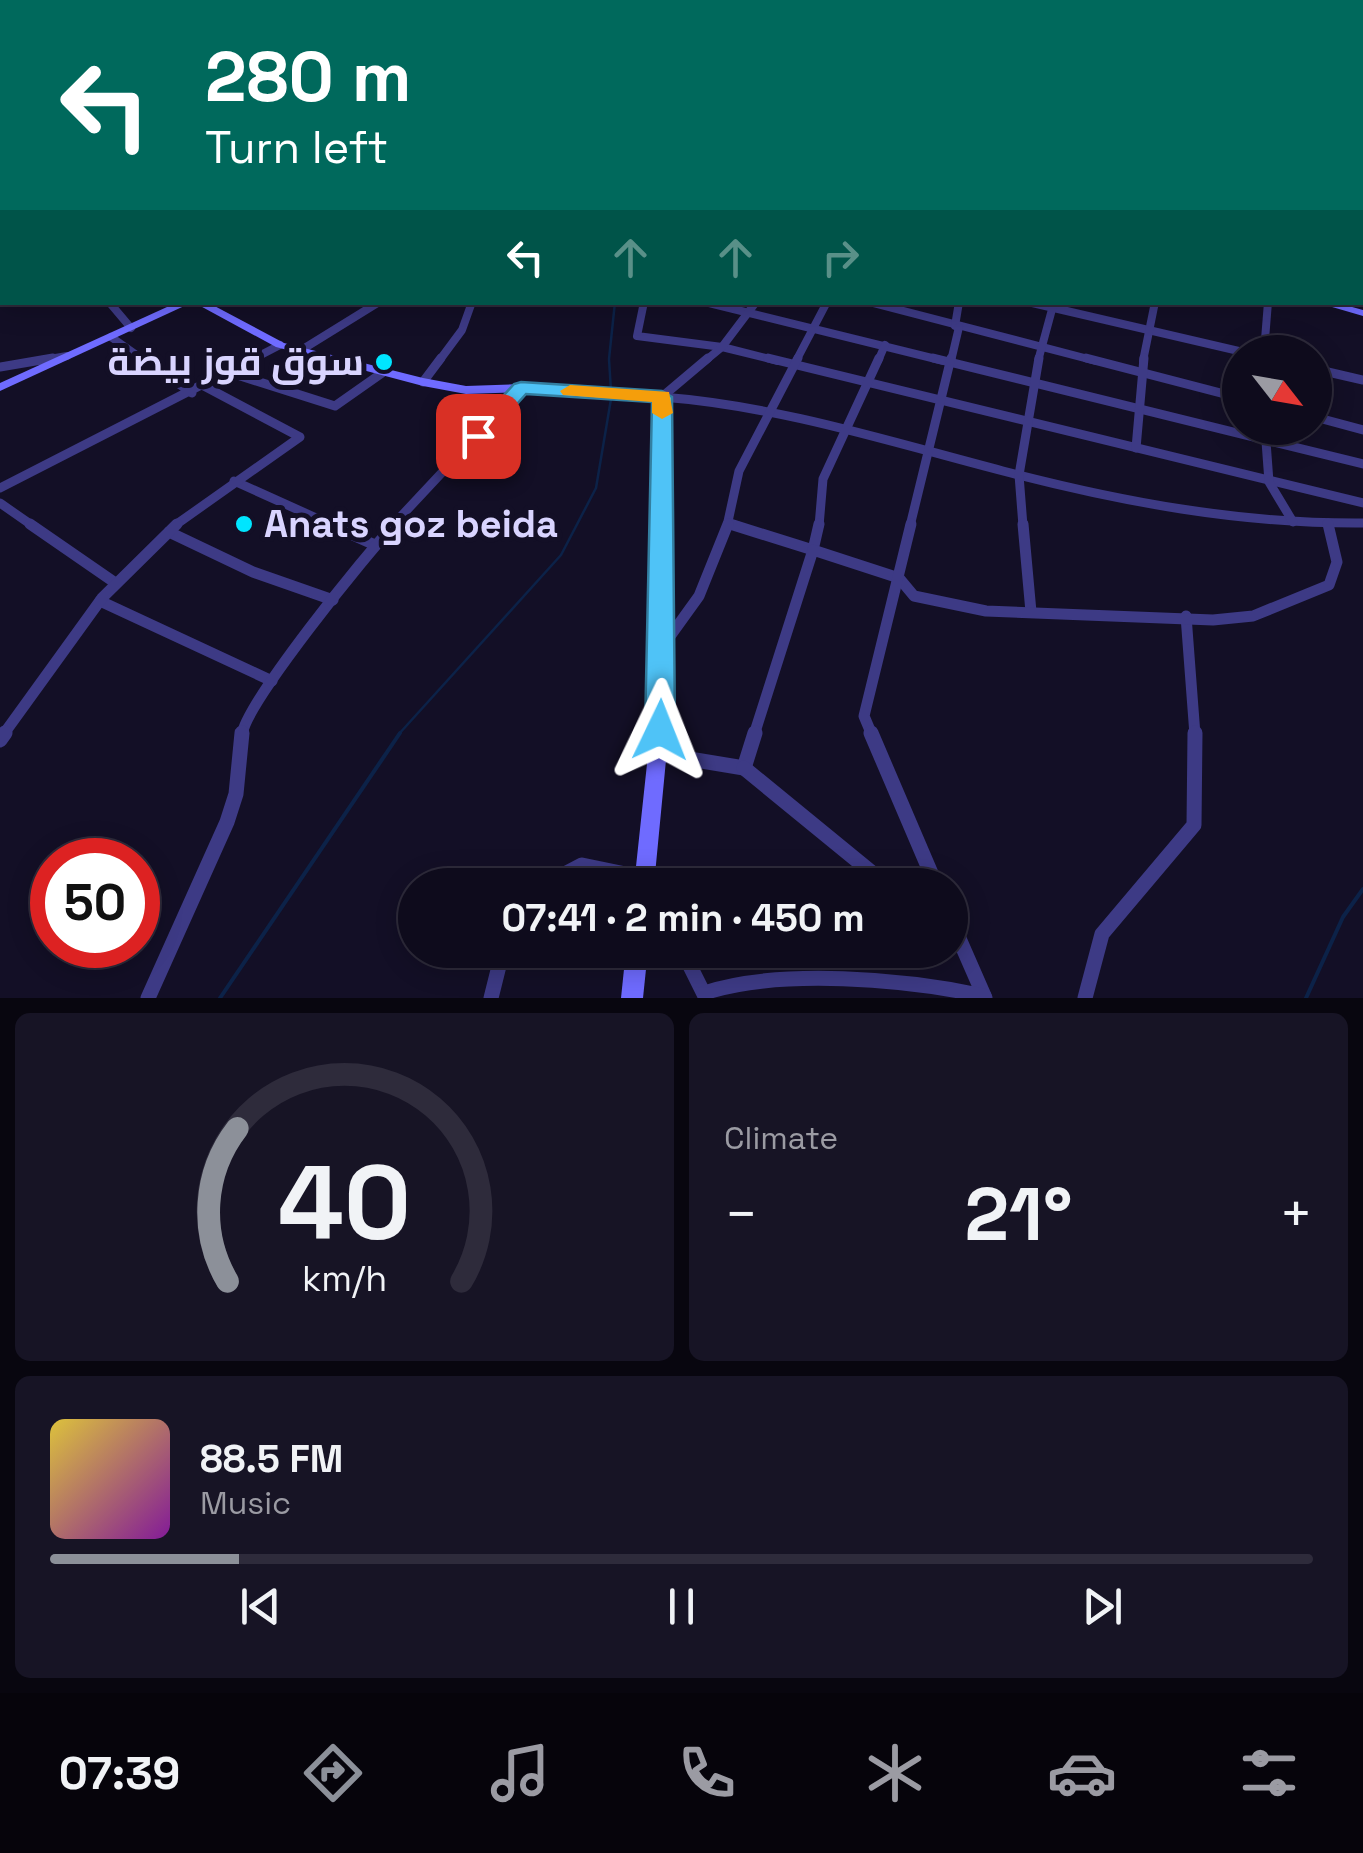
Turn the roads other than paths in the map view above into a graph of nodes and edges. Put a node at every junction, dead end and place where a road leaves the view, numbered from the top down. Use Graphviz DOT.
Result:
graph roads {
  1 [pos="111,305"];
  2 [pos="181,305"];
  3 [pos="204,305"];
  4 [pos="374,305"];
  5 [pos="471,305"];
  6 [pos="643,305"];
  7 [pos="718,305"];
  8 [pos="754,305"];
  9 [pos="825,305"];
  10 [pos="880,305"];
  11 [pos="959,305"];
  12 [pos="1053,305"];
  13 [pos="1154,305"];
  14 [pos="1268,305"];
  15 [pos="1332,305"];
  16 [pos="750,312"];
  17 [pos="1363,313"];
  18 [pos="957,327"];
  19 [pos="131,328"];
  20 [pos="813,328"];
  21 [pos="1149,333"];
  22 [pos="1265,335"];
  23 [pos="112,337"];
  24 [pos="885,344"];
  25 [pos="280,345"];
  26 [pos="1041,346"];
  27 [pos="722,347"];
  28 [pos="1222,348"];
  29 [pos="302,350"];
  30 [pos="73,355"];
  31 [pos="951,362"];
  32 [pos="793,366"];
  33 [pos="0,367"];
  34 [pos="1141,372"];
  35 [pos="231,373"];
  36 [pos="382,373"];
  37 [pos="1332,373"];
  38 [pos="1363,380"];
  39 [pos="423,382"];
  40 [pos="1035,382"];
  41 [pos="868,384"];
  42 [pos="204,386"];
  43 [pos="0,388"];
  44 [pos="521,388"];
  45 [pos="192,393"];
  46 [pos="1222,393"];
  47 [pos="662,397"];
  48 [pos="939,401"];
  49 [pos="1138,408"];
  50 [pos="770,410"];
  51 [pos="1028,422"];
  52 [pos="1332,422"];
  53 [pos="1222,429"];
  54 [pos="848,430"];
  55 [pos="1363,430"];
  56 [pos="1266,445"];
  57 [pos="1286,445"];
  58 [pos="1136,448"];
  59 [pos="929,452"];
  60 [pos="1363,464"];
  61 [pos="1019,475"];
  62 [pos="234,481"];
  63 [pos="1269,482"];
  64 [pos="0,488"];
  65 [pos="0,502"];
  66 [pos="1363,503"];
  67 [pos="1294,522"];
  68 [pos="1328,522"];
  69 [pos="728,523"];
  70 [pos="1363,523"];
  71 [pos="168,532"];
  72 [pos="375,545"];
  73 [pos="813,550"];
  74 [pos="899,578"];
  75 [pos="114,582"];
  76 [pos="333,600"];
  77 [pos="100,601"];
  78 [pos="1031,612"];
  79 [pos="1186,616"];
  80 [pos="662,648"];
  81 [pos="272,681"];
  82 [pos="0,740"];
  83 [pos="658,754"];
  84 [pos="744,768"];
  85 [pos="647,868"];
  86 [pos="866,868"];
  87 [pos="929,868"];
  88 [pos="968,964"];
  89 [pos="498,968"];
  90 [pos="635,968"];
  91 [pos="691,968"];
  92 [pos="705,995"];
  93 [pos="985,997"];
  94 [pos="148,998"];
  95 [pos="491,998"];
  96 [pos="632,998"];
  97 [pos="1085,998"];
  1 -- 19 [label="street"];
  2 -- 19 [label="main road"];
  3 -- 25 [label="main road"];
  4 -- 29 [label="street"];
  5 -- 39 [label="street"];
  6 -- 27 [label="street"];
  7 -- 16 [label="street"];
  8 -- 16 [label="street"];
  9 -- 20 [label="street"];
  10 -- 18 [label="street"];
  11 -- 18 [label="street"];
  12 -- 21 [label="street"];
  12 -- 26 [label="street"];
  13 -- 21 [label="street"];
  14 -- 22 [label="street"];
  15 -- 17 [label="main road"];
  16 -- 20 [label="street"];
  16 -- 27 [label="street"];
  18 -- 26 [label="street"];
  18 -- 31 [label="street"];
  19 -- 23 [label="main road"];
  20 -- 24 [label="street"];
  20 -- 32 [label="street"];
  21 -- 28 [label="street"];
  21 -- 34 [label="street"];
  23 -- 30 [label="main road"];
  23 -- 45 [label="street"];
  24 -- 31 [label="street"];
  24 -- 41 [label="street"];
  25 -- 29 [label="main road"];
  25 -- 35 [label="street"];
  26 -- 34 [label="street"];
  26 -- 40 [label="street"];
  27 -- 32 [label="street"];
  27 -- 47 [label="street"];
  29 -- 36 [label="main road"];
  30 -- 33 [label="street"];
  30 -- 43 [label="main road"];
  31 -- 40 [label="street"];
  31 -- 48 [label="street"];
  32 -- 41 [label="street"];
  32 -- 50 [label="street"];
  34 -- 46 [label="street"];
  34 -- 49 [label="street"];
  35 -- 36 [label="street"];
  35 -- 42 [label="street"];
  36 -- 39 [label="main road"];
  37 -- 38 [label="street"];
  39 -- 44 [label="main road"];
  40 -- 49 [label="street"];
  40 -- 51 [label="street"];
  41 -- 48 [label="street"];
  41 -- 54 [label="street"];
  42 -- 45 [label="street"];
  42 -- 62 [label="street"];
  44 -- 47 [label="main road"];
  44 -- 72 [label="street"];
  45 -- 64 [label="street"];
  47 -- 50 [label="street"];
  47 -- 80 [label="main road"];
  48 -- 51 [label="street"];
  48 -- 59 [label="street"];
  49 -- 53 [label="street"];
  49 -- 58 [label="street"];
  50 -- 54 [label="street"];
  50 -- 69 [label="street"];
  51 -- 58 [label="street"];
  51 -- 61 [label="street"];
  52 -- 55 [label="street"];
  54 -- 59 [label="street"];
  54 -- 73 [label="street"];
  56 -- 63 [label="street"];
  57 -- 60 [label="street"];
  58 -- 63 [label="street"];
  59 -- 61 [label="street"];
  59 -- 74 [label="street"];
  61 -- 67 [label="street"];
  61 -- 78 [label="street"];
  62 -- 71 [label="street"];
  62 -- 72 [label="street"];
  63 -- 66 [label="street"];
  63 -- 67 [label="street"];
  65 -- 75 [label="street"];
  67 -- 68 [label="street"];
  68 -- 70 [label="street"];
  68 -- 79 [label="street"];
  69 -- 73 [label="street"];
  69 -- 80 [label="street"];
  71 -- 75 [label="street"];
  71 -- 76 [label="street"];
  72 -- 76 [label="street"];
  73 -- 74 [label="street"];
  73 -- 84 [label="street"];
  74 -- 78 [label="street"];
  74 -- 87 [label="street"];
  75 -- 77 [label="street"];
  76 -- 81 [label="street"];
  77 -- 81 [label="street"];
  77 -- 82 [label="street"];
  78 -- 79 [label="street"];
  79 -- 97 [label="street"];
  80 -- 83 [label="main road"];
  81 -- 94 [label="street"];
  83 -- 84 [label="street"];
  83 -- 85 [label="main road"];
  84 -- 86 [label="street"];
  88 -- 93 [label="street"];
  89 -- 95 [label="street"];
  90 -- 96 [label="main road"];
  91 -- 92 [label="street"];
  92 -- 93 [label="street"];
}
